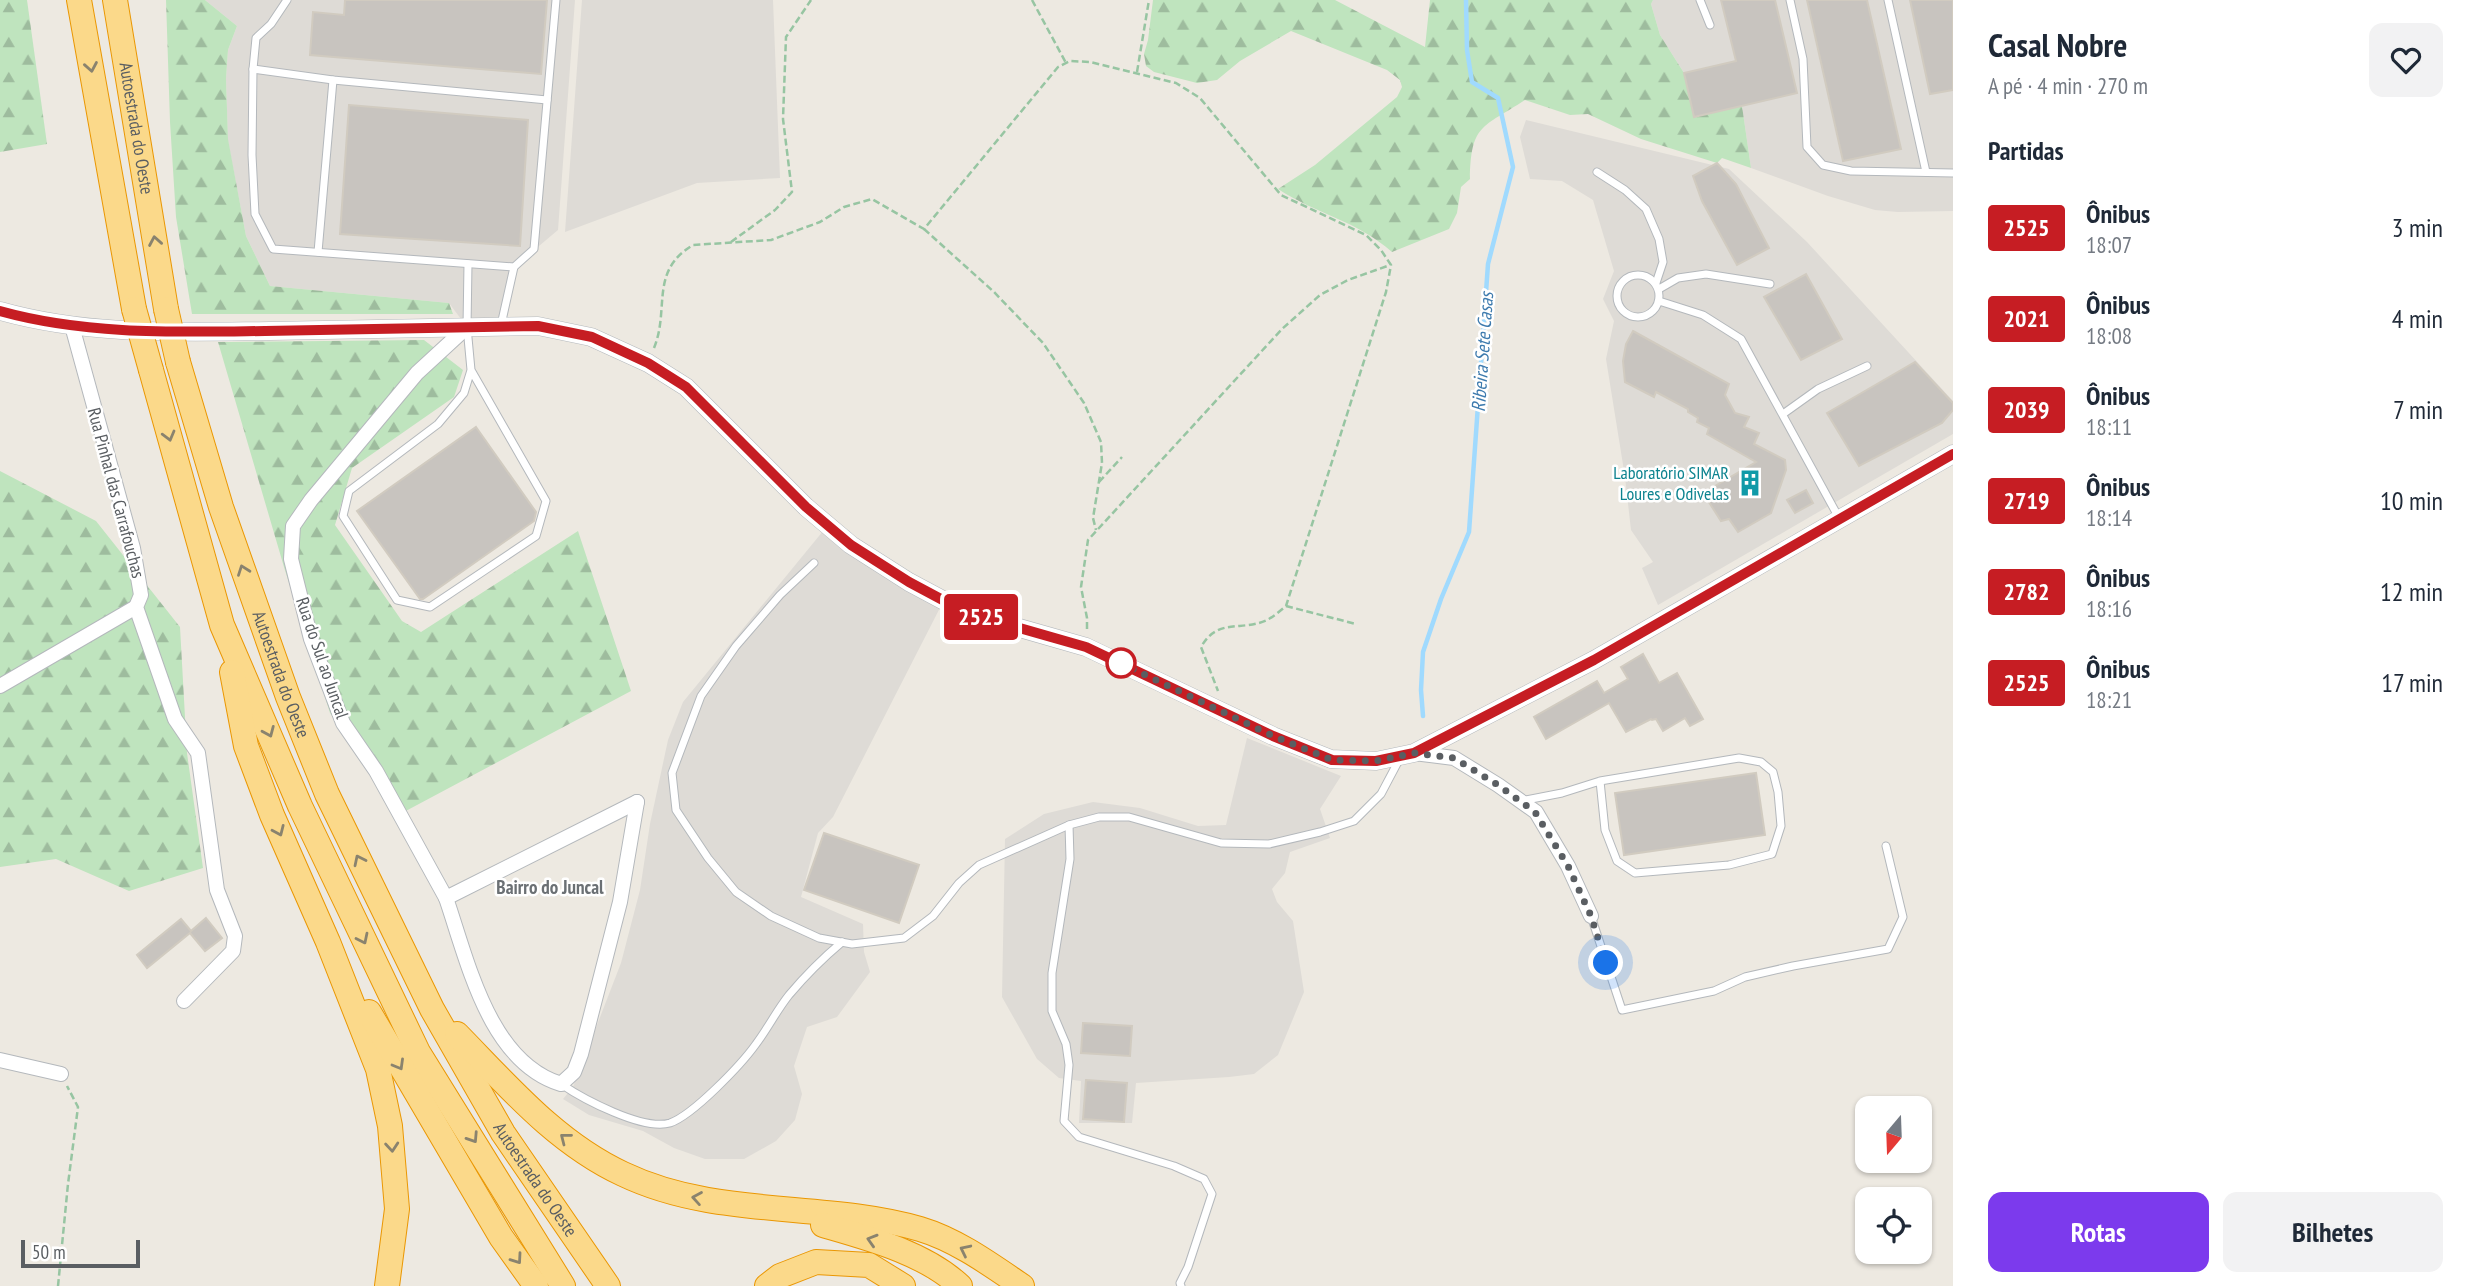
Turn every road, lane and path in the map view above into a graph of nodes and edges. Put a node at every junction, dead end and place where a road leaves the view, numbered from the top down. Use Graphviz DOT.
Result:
graph roads {
  1 [pos="79,0"];
  2 [pos="115,0"];
  3 [pos="288,0"];
  4 [pos="556,0"];
  5 [pos="811,0"];
  6 [pos="1032,0"];
  7 [pos="1149,0"];
  8 [pos="1700,0"];
  9 [pos="1790,0"];
  10 [pos="1888,0"];
  11 [pos="1710,25"];
  12 [pos="1066,63"];
  13 [pos="253,69"];
  14 [pos="1138,72"];
  15 [pos="333,79"];
  16 [pos="548,100"];
  17 [pos="1597,172"];
  18 [pos="1926,172"];
  19 [pos="1953,173"];
  20 [pos="924,229"];
  21 [pos="731,243"];
  22 [pos="318,252"];
  23 [pos="468,264"];
  24 [pos="1391,265"];
  25 [pos="514,267"];
  26 [pos="1770,284"];
  27 [pos="1657,286"];
  28 [pos="1659,301"];
  29 [pos="0,311"];
  30 [pos="72,326"];
  31 [pos="467,327"];
  32 [pos="500,327"];
  33 [pos="648,363"];
  34 [pos="1867,366"];
  35 [pos="471,370"];
  36 [pos="1783,414"];
  37 [pos="1953,454"];
  38 [pos="1122,457"];
  39 [pos="1099,482"];
  40 [pos="1840,519"];
  41 [pos="1096,530"];
  42 [pos="814,563"];
  43 [pos="136,607"];
  44 [pos="1286,607"];
  45 [pos="1356,624"];
  46 [pos="222,625"];
  47 [pos="1086,647"];
  48 [pos="0,686"];
  49 [pos="1227,713"];
  50 [pos="1407,754"];
  51 [pos="1600,781"];
  52 [pos="1521,801"];
  53 [pos="1069,825"];
  54 [pos="1886,846"];
  55 [pos="446,898"];
  56 [pos="1591,916"];
  57 [pos="328,942"];
  58 [pos="842,942"];
  59 [pos="184,1001"];
  60 [pos="432,1009"];
  61 [pos="0,1060"];
  62 [pos="61,1074"];
  63 [pos="561,1084"];
  64 [pos="765,1209"];
  65 [pos="58,1286"];
  66 [pos="387,1286"];
  67 [pos="536,1286"];
  68 [pos="563,1286"];
  69 [pos="608,1286"];
  70 [pos="768,1286"];
  71 [pos="903,1286"];
  72 [pos="960,1286"];
  73 [pos="1022,1286"];
  74 [pos="1181,1286"];
  1 -- 46 [label="highway, Autoestrada do Oeste, one-way, bridge"];
  60 -- 2 [label="highway, Autoestrada do Oeste, one-way, bridge"];
  3 -- 13 [label="lane"];
  4 -- 16 [label="lane"];
  5 -- 21 [label="path"];
  6 -- 12 [label="path"];
  7 -- 14 [label="path"];
  8 -- 11 [label="lane"];
  9 -- 18 [label="lane"];
  10 -- 18 [label="lane"];
  12 -- 14 [label="path"];
  12 -- 20 [label="path"];
  13 -- 15 [label="lane"];
  13 -- 22 [label="lane"];
  14 -- 24 [label="path"];
  15 -- 16 [label="lane"];
  15 -- 22 [label="lane"];
  16 -- 25 [label="lane"];
  17 -- 27 [label="lane"];
  18 -- 19 [label="lane"];
  20 -- 21 [label="path"];
  20 -- 39 [label="path"];
  21 -- 33 [label="path"];
  22 -- 23 [label="lane"];
  23 -- 25 [label="lane"];
  23 -- 31 [label="lane"];
  24 -- 41 [label="path"];
  24 -- 44 [label="path"];
  25 -- 32 [label="lane"];
  26 -- 27 [label="lane"];
  27 -- 28 [label="lane"];
  27 -- 28 [label="lane"];
  28 -- 36 [label="lane"];
  29 -- 30 [label="street"];
  30 -- 31 [label="street"];
  30 -- 43 [label="street, Rua Pinhal das Carrafouchas"];
  31 -- 32 [label="street"];
  31 -- 35 [label="lane"];
  31 -- 55 [label="street, Rua do Sul ao Juncal"];
  32 -- 33 [label="street"];
  33 -- 47 [label="street"];
  34 -- 36 [label="lane"];
  35 -- 35 [label="lane"];
  36 -- 40 [label="lane"];
  37 -- 40 [label="street"];
  38 -- 39 [label="path"];
  39 -- 41 [label="path"];
  40 -- 50 [label="street"];
  41 -- 47 [label="path"];
  42 -- 58 [label="lane"];
  43 -- 48 [label="street"];
  43 -- 59 [label="street, Rua Pinhal das Carrafouchas"];
  44 -- 45 [label="path"];
  44 -- 49 [label="path"];
  46 -- 57 [label="highway, one-way"];
  46 -- 68 [label="highway, Autoestrada do Oeste, one-way"];
  47 -- 49 [label="street"];
  49 -- 50 [label="street"];
  50 -- 52 [label="street"];
  50 -- 53 [label="lane"];
  51 -- 51 [label="lane"];
  51 -- 52 [label="lane"];
  52 -- 56 [label="street"];
  53 -- 58 [label="lane"];
  53 -- 74 [label="lane"];
  54 -- 56 [label="lane"];
  55 -- 63 [label="street, Rua do Sul ao Juncal"];
  55 -- 63 [label="street"];
  57 -- 66 [label="highway, one-way"];
  57 -- 67 [label="highway, one-way"];
  58 -- 63 [label="lane"];
  64 -- 60 [label="highway, one-way"];
  60 -- 69 [label="highway, Autoestrada do Oeste"];
  61 -- 62 [label="street"];
  62 -- 65 [label="path"];
  72 -- 64 [label="highway, one-way"];
  73 -- 64 [label="highway, one-way"];
  70 -- 71 [label="highway"];
}
